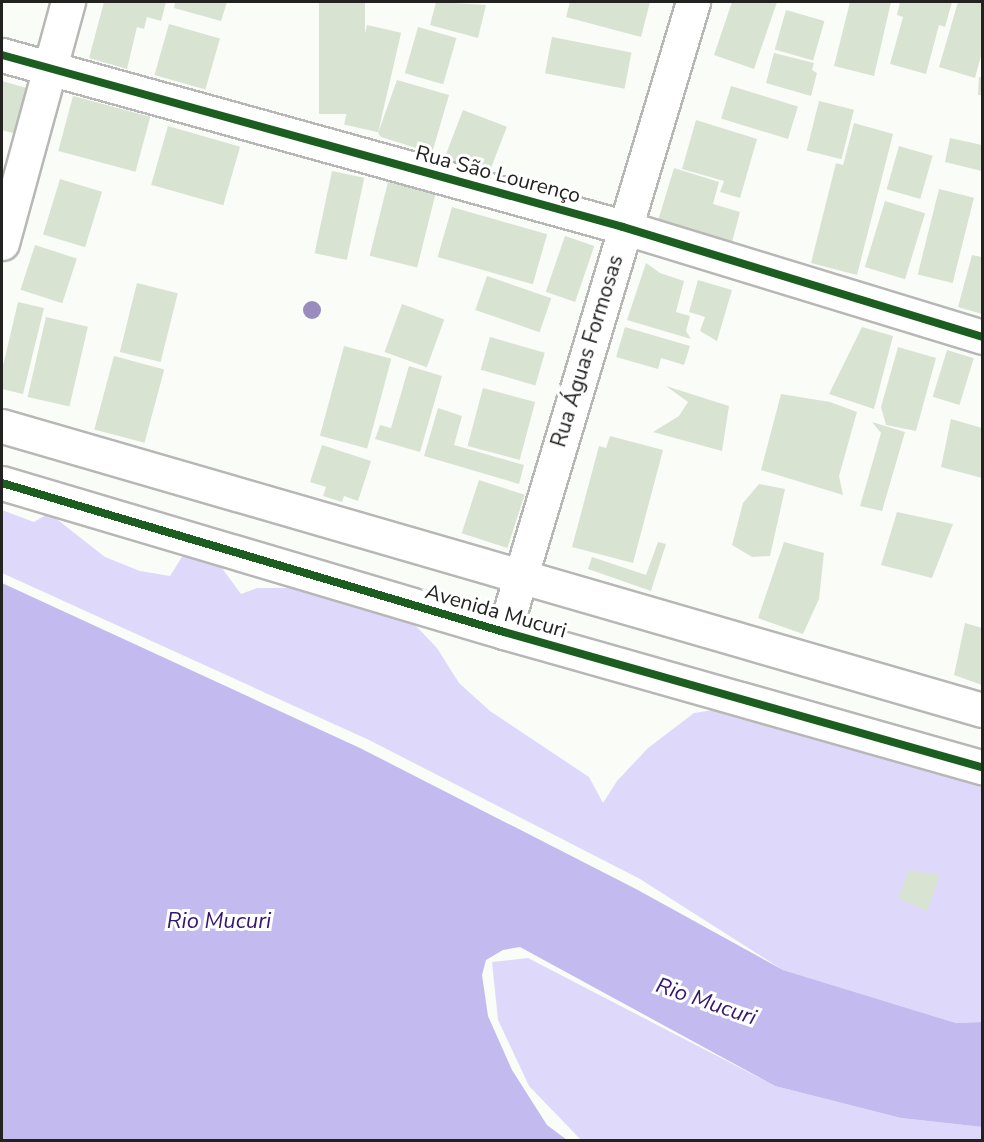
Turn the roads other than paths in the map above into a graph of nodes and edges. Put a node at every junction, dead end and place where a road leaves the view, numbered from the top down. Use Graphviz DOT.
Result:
graph roads {
  1 [pos="68,2"];
  2 [pos="693,2"];
  3 [pos="2,55"];
  4 [pos="48,69"];
  5 [pos="623,227"];
  6 [pos="2,243"];
  7 [pos="982,337"];
  8 [pos="2,426"];
  9 [pos="2,483"];
  10 [pos="520,576"];
  11 [pos="504,632"];
  12 [pos="982,710"];
  13 [pos="982,767"];
  1 -- 4 [label="street"];
  2 -- 5 [label="street, Rua Águas Formosas"];
  3 -- 4 [label="street, Rua São Lourenço"];
  4 -- 5 [label="street, Rua São Lourenço"];
  4 -- 6 [label="street"];
  5 -- 7 [label="street, Rua São Lourenço"];
  5 -- 10 [label="street, Rua Águas Formosas"];
  8 -- 10 [label="street, Avenida Mucuri"];
  9 -- 11 [label="street, Avenida Mucuri"];
  10 -- 11 [label="street, Rua Águas Formosas"];
  10 -- 12 [label="street, Avenida Mucuri"];
  11 -- 13 [label="street, Avenida Mucuri"];
}
